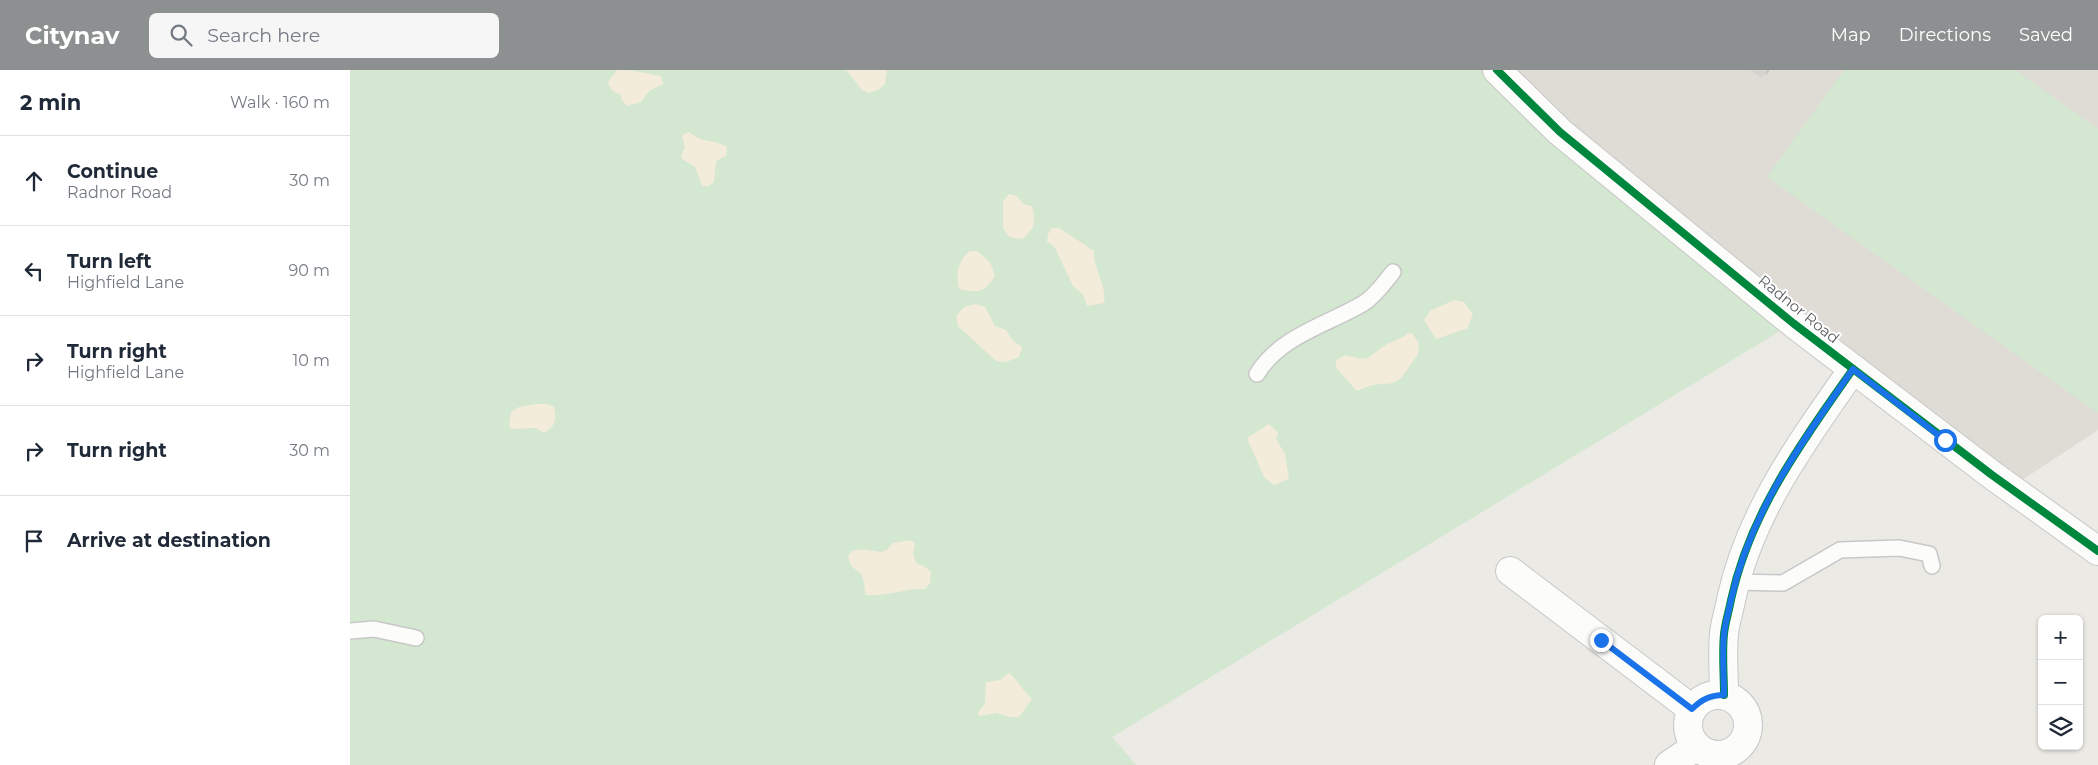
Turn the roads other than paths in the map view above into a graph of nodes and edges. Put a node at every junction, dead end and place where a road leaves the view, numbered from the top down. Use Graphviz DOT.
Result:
graph roads {
  1 [pos="1497,70"];
  2 [pos="1393,272"];
  3 [pos="1853,369"];
  4 [pos="1257,374"];
  5 [pos="2098,551"];
  6 [pos="1932,566"];
  7 [pos="1510,571"];
  8 [pos="1735,582"];
  9 [pos="350,630"];
  10 [pos="416,638"];
  11 [pos="1724,695"];
  12 [pos="1692,709"];
  13 [pos="1697,746"];
  14 [pos="1738,758"];
  15 [pos="1669,765"];
  1 -- 3 [label="street, Radnor Road"];
  2 -- 4 [label="lane"];
  3 -- 5 [label="street, Radnor Road"];
  3 -- 8 [label="street"];
  6 -- 8 [label="lane"];
  7 -- 12 [label="street"];
  8 -- 11 [label="street"];
  9 -- 10 [label="lane"];
  11 -- 12 [label="street"];
  11 -- 14 [label="street"];
  12 -- 13 [label="street"];
  13 -- 14 [label="street"];
  13 -- 15 [label="street"];
}
